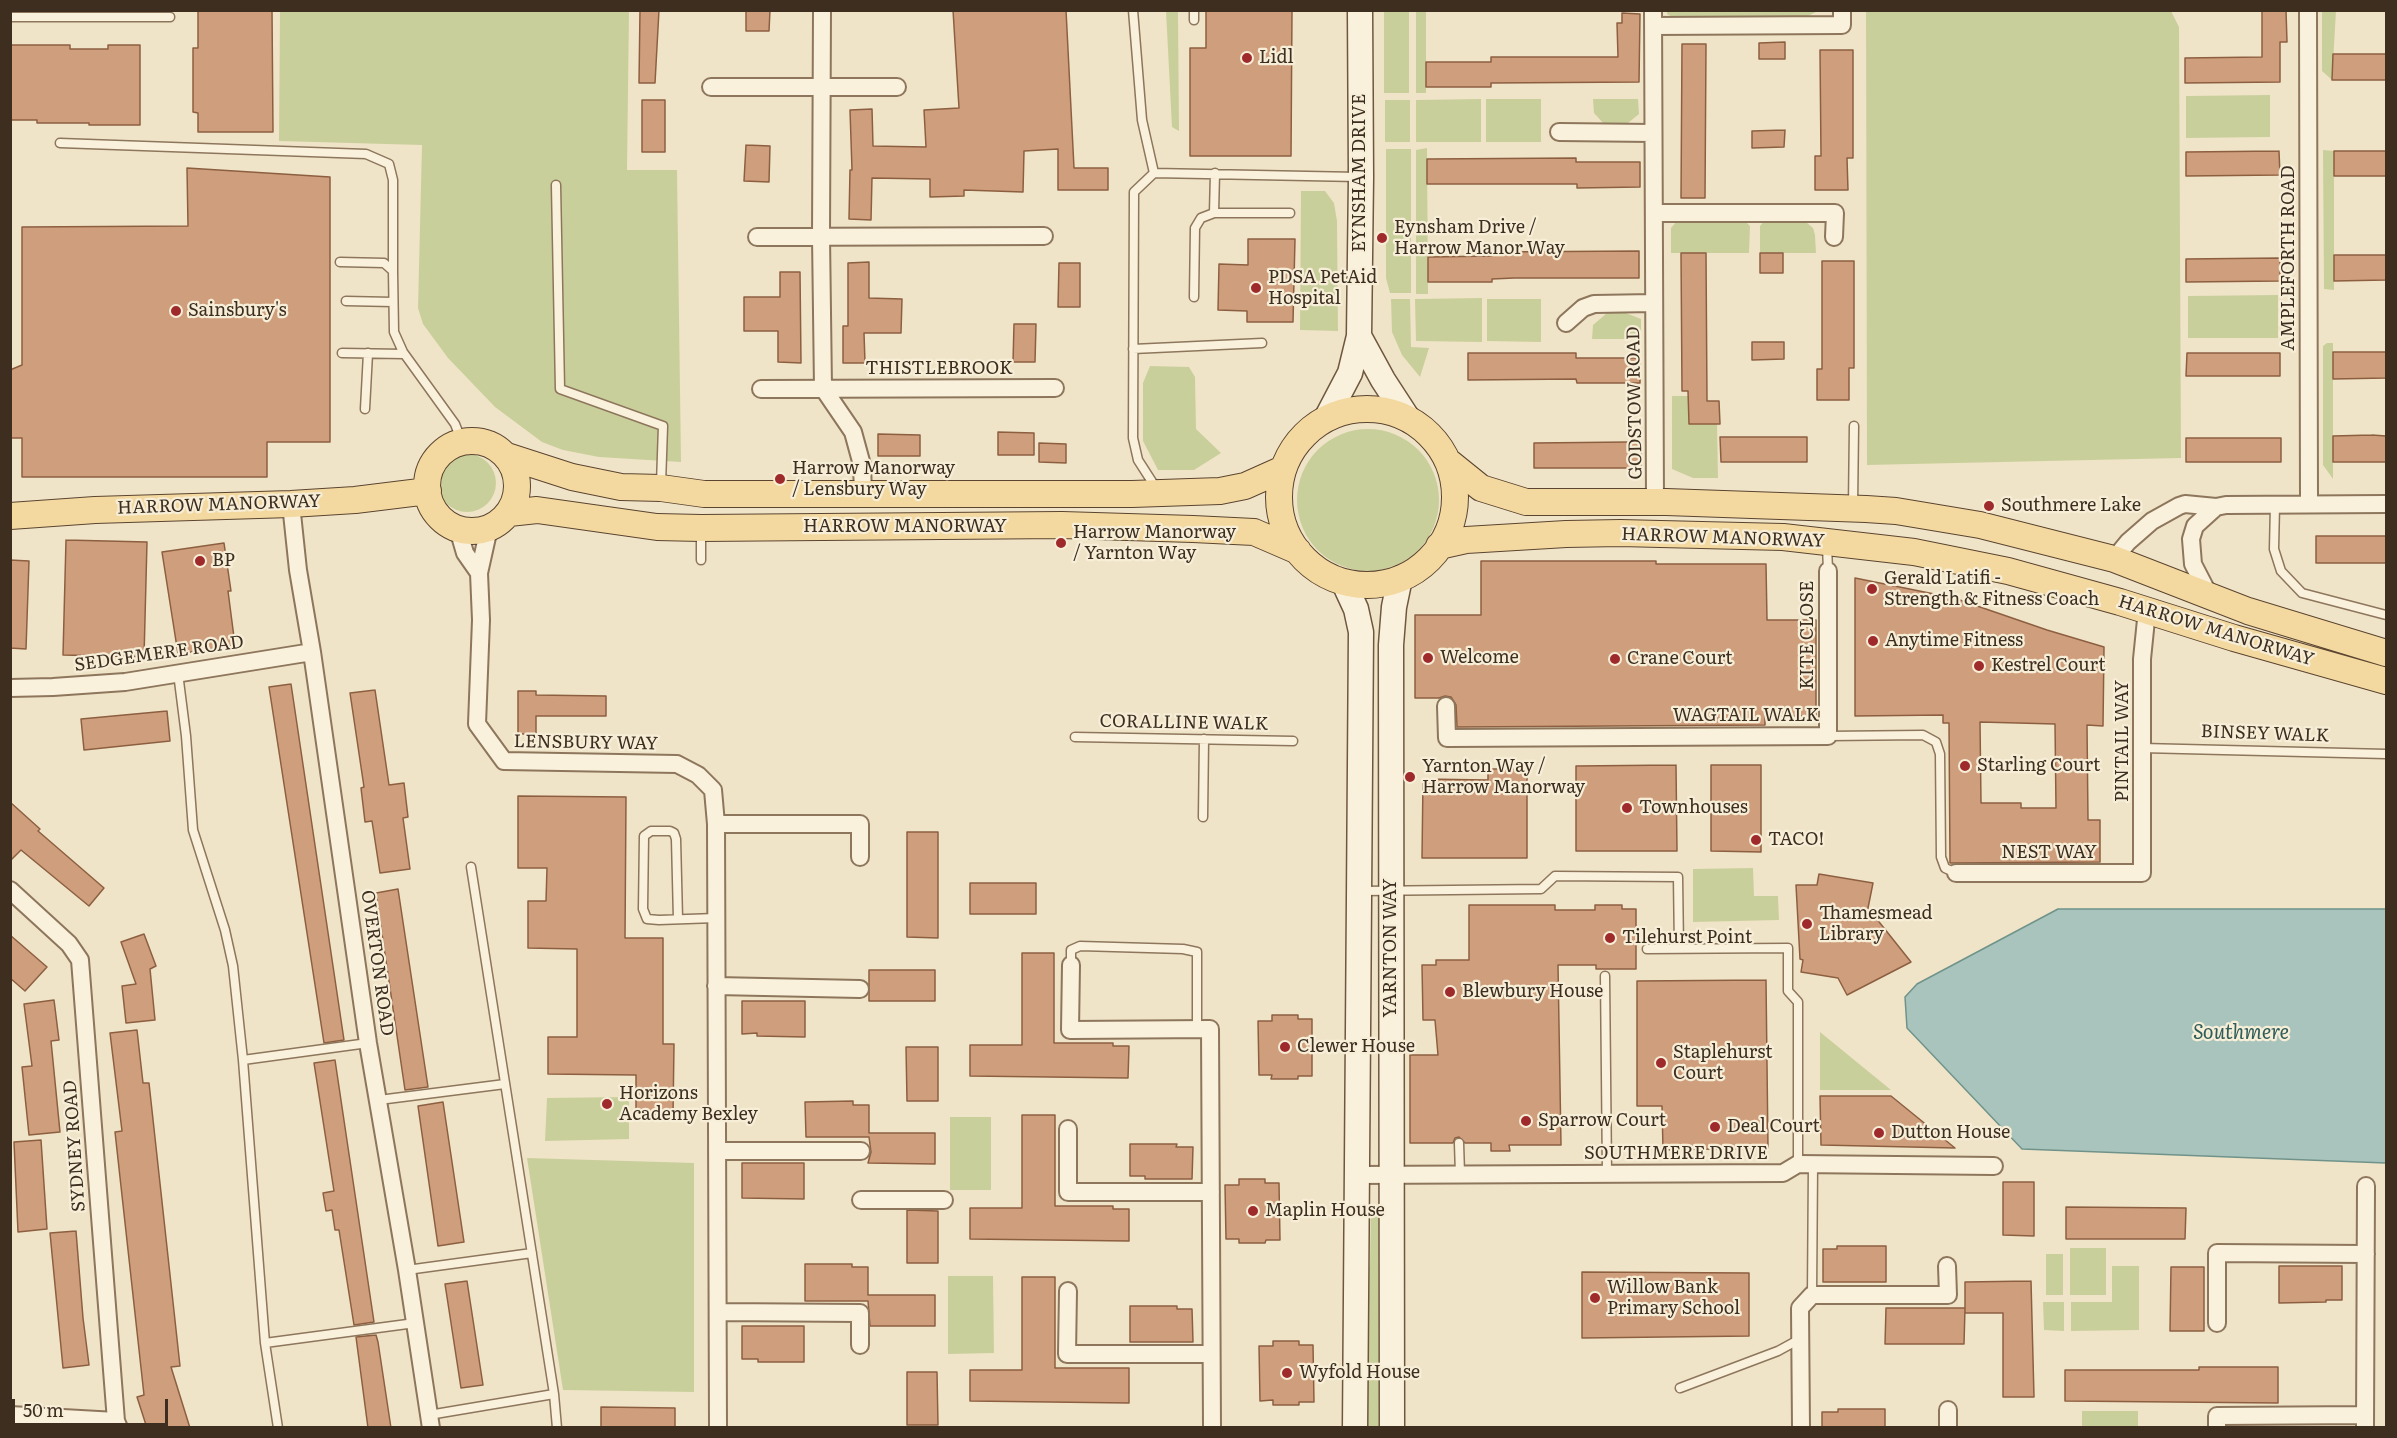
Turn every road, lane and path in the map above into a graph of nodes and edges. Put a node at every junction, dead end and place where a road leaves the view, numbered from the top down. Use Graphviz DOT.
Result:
graph roads {
  1 [pos="822,10"];
  2 [pos="1132,10"];
  3 [pos="1360,10"];
  4 [pos="2308,10"];
  5 [pos="10,17"];
  6 [pos="170,17"];
  7 [pos="1653,18"];
  8 [pos="1842,18"];
  9 [pos="711,87"];
  10 [pos="897,87"];
  11 [pos="822,88"];
  12 [pos="1559,132"];
  13 [pos="1653,133"];
  14 [pos="60,143"];
  15 [pos="1154,173"];
  16 [pos="1215,173"];
  17 [pos="1361,177"];
  18 [pos="556,185"];
  19 [pos="1214,213"];
  20 [pos="1290,213"];
  21 [pos="1654,213"];
  22 [pos="821,236"];
  23 [pos="1044,236"];
  24 [pos="757,237"];
  25 [pos="1834,237"];
  26 [pos="340,262"];
  27 [pos="393,271"];
  28 [pos="1194,297"];
  29 [pos="346,301"];
  30 [pos="393,302"];
  31 [pos="1653,303"];
  32 [pos="1566,323"];
  33 [pos="1359,336"];
  34 [pos="1262,342"];
  35 [pos="1133,349"];
  36 [pos="342,353"];
  37 [pos="368,353"];
  38 [pos="404,354"];
  39 [pos="823,388"];
  40 [pos="1055,388"];
  41 [pos="761,389"];
  42 [pos="366,409"];
  43 [pos="1328,415"];
  44 [pos="1409,420"];
  45 [pos="1854,426"];
  46 [pos="462,442"];
  47 [pos="507,456"];
  48 [pos="1450,463"];
  49 [pos="1283,469"];
  50 [pos="661,488"];
  51 [pos="428,491"];
  52 [pos="863,493"];
  53 [pos="1161,493"];
  54 [pos="1655,502"];
  55 [pos="291,504"];
  56 [pos="2309,504"];
  57 [pos="2386,504"];
  58 [pos="2275,505"];
  59 [pos="2216,507"];
  60 [pos="1853,509"];
  61 [pos="10,516"];
  62 [pos="499,520"];
  63 [pos="701,528"];
  64 [pos="458,529"];
  65 [pos="1827,542"];
  66 [pos="1439,546"];
  67 [pos="1298,551"];
  68 [pos="2114,559"];
  69 [pos="701,560"];
  70 [pos="1828,571"];
  71 [pos="479,573"];
  72 [pos="1400,578"];
  73 [pos="1344,583"];
  74 [pos="2210,595"];
  75 [pos="2147,610"];
  76 [pos="2386,615"];
  77 [pos="312,652"];
  78 [pos="2386,652"];
  79 [pos="178,674"];
  80 [pos="2386,681"];
  81 [pos="10,688"];
  82 [pos="1446,706"];
  83 [pos="1828,736"];
  84 [pos="1075,737"];
  85 [pos="1204,740"];
  86 [pos="1293,741"];
  87 [pos="2142,748"];
  88 [pos="2386,754"];
  89 [pos="1203,817"];
  90 [pos="716,824"];
  91 [pos="860,857"];
  92 [pos="471,867"];
  93 [pos="1956,873"];
  94 [pos="2142,873"];
  95 [pos="10,890"];
  96 [pos="1358,891"];
  97 [pos="1392,891"];
  98 [pos="716,918"];
  99 [pos="678,919"];
  100 [pos="1679,948"];
  101 [pos="1647,949"];
  102 [pos="1071,965"];
  103 [pos="1605,976"];
  104 [pos="716,986"];
  105 [pos="860,989"];
  106 [pos="1197,1029"];
  107 [pos="368,1043"];
  108 [pos="243,1060"];
  109 [pos="505,1084"];
  110 [pos="379,1100"];
  111 [pos="1068,1130"];
  112 [pos="1459,1143"];
  113 [pos="717,1150"];
  114 [pos="861,1151"];
  115 [pos="1805,1165"];
  116 [pos="1994,1166"];
  117 [pos="1607,1173"];
  118 [pos="1460,1174"];
  119 [pos="1356,1175"];
  120 [pos="1390,1175"];
  121 [pos="2366,1186"];
  122 [pos="1211,1192"];
  123 [pos="861,1200"];
  124 [pos="944,1200"];
  125 [pos="532,1253"];
  126 [pos="2366,1254"];
  127 [pos="1947,1266"];
  128 [pos="407,1270"];
  129 [pos="1068,1292"];
  130 [pos="1812,1295"];
  131 [pos="719,1312"];
  132 [pos="415,1323"];
  133 [pos="2217,1323"];
  134 [pos="1801,1339"];
  135 [pos="266,1343"];
  136 [pos="860,1346"];
  137 [pos="1211,1354"];
  138 [pos="1680,1388"];
  139 [pos="554,1394"];
  140 [pos="1948,1410"];
  141 [pos="10,1415"];
  142 [pos="430,1421"];
  143 [pos="2365,1421"];
  144 [pos="118,1424"];
  145 [pos="278,1428"];
  146 [pos="557,1428"];
  147 [pos="718,1428"];
  148 [pos="1212,1428"];
  149 [pos="1355,1428"];
  150 [pos="1392,1428"];
  151 [pos="1801,1428"];
  152 [pos="1948,1428"];
  153 [pos="2217,1428"];
  1 -- 11 [label="street"];
  2 -- 15 [label="lane"];
  3 -- 17 [label="street, EYNSHAM DRIVE"];
  4 -- 56 [label="street, AMPLEFORTH ROAD"];
  5 -- 6 [label="lane"];
  7 -- 8 [label="street, GODSTOW ROAD"];
  7 -- 13 [label="street, GODSTOW ROAD"];
  9 -- 11 [label="street"];
  10 -- 11 [label="street"];
  11 -- 22 [label="street"];
  12 -- 13 [label="street"];
  13 -- 21 [label="street, GODSTOW ROAD"];
  14 -- 27 [label="lane"];
  15 -- 16 [label="lane"];
  15 -- 35 [label="lane"];
  16 -- 17 [label="lane"];
  16 -- 19 [label="lane"];
  17 -- 33 [label="street, EYNSHAM DRIVE"];
  18 -- 50 [label="lane"];
  19 -- 20 [label="lane"];
  19 -- 28 [label="lane"];
  21 -- 25 [label="street"];
  21 -- 31 [label="street, GODSTOW ROAD"];
  22 -- 23 [label="street"];
  22 -- 24 [label="street"];
  22 -- 39 [label="street"];
  26 -- 27 [label="lane"];
  27 -- 30 [label="lane"];
  29 -- 30 [label="lane"];
  30 -- 38 [label="lane"];
  31 -- 32 [label="street, GODSTOW ROAD"];
  31 -- 54 [label="street, GODSTOW ROAD"];
  33 -- 43 [label="street, EYNSHAM DRIVE"];
  33 -- 44 [label="street, EYNSHAM DRIVE"];
  34 -- 35 [label="lane"];
  35 -- 53 [label="lane"];
  36 -- 37 [label="lane"];
  37 -- 38 [label="lane"];
  37 -- 42 [label="lane"];
  38 -- 46 [label="lane"];
  39 -- 40 [label="street, THISTLEBROOK"];
  39 -- 41 [label="street, THISTLEBROOK"];
  39 -- 52 [label="street"];
  43 -- 44 [label="main road"];
  43 -- 49 [label="main road"];
  44 -- 48 [label="main road"];
  45 -- 60 [label="lane"];
  46 -- 47 [label="main road"];
  46 -- 51 [label="main road"];
  47 -- 50 [label="main road, HARROW MANORWAY"];
  47 -- 62 [label="main road"];
  48 -- 54 [label="main road, HARROW MANORWAY"];
  48 -- 66 [label="main road"];
  49 -- 53 [label="main road, HARROW MANORWAY"];
  49 -- 67 [label="main road"];
  50 -- 52 [label="main road, HARROW MANORWAY"];
  51 -- 55 [label="main road, HARROW MANORWAY"];
  51 -- 64 [label="main road"];
  52 -- 53 [label="main road, HARROW MANORWAY"];
  54 -- 60 [label="main road, HARROW MANORWAY"];
  55 -- 61 [label="main road, HARROW MANORWAY"];
  55 -- 77 [label="street, OVERTON ROAD"];
  56 -- 57 [label="street"];
  56 -- 58 [label="street"];
  58 -- 59 [label="street"];
  58 -- 76 [label="lane"];
  59 -- 68 [label="street"];
  59 -- 74 [label="street, HARROW MANORWAY"];
  60 -- 68 [label="main road, HARROW MANORWAY"];
  62 -- 63 [label="main road, HARROW MANORWAY"];
  62 -- 64 [label="main road"];
  62 -- 71 [label="street, LENSBURY WAY"];
  63 -- 67 [label="main road, HARROW MANORWAY"];
  63 -- 69 [label="lane"];
  64 -- 71 [label="street, LENSBURY WAY"];
  65 -- 66 [label="main road, HARROW MANORWAY"];
  65 -- 70 [label="lane"];
  65 -- 75 [label="main road, HARROW MANORWAY"];
  66 -- 72 [label="main road"];
  67 -- 73 [label="main road"];
  68 -- 74 [label="main road, HARROW MANORWAY"];
  70 -- 83 [label="street, KITE CLOSE"];
  71 -- 90 [label="street, LENSBURY WAY"];
  72 -- 73 [label="main road"];
  72 -- 97 [label="street, YARNTON WAY"];
  73 -- 96 [label="street, YARNTON WAY"];
  74 -- 78 [label="main road, HARROW MANORWAY"];
  75 -- 80 [label="main road, HARROW MANORWAY"];
  75 -- 87 [label="street, PINTAIL WAY"];
  77 -- 79 [label="street, SEDGEMERE ROAD"];
  77 -- 107 [label="street, OVERTON ROAD"];
  79 -- 81 [label="street, SEDGEMERE ROAD"];
  79 -- 108 [label="lane"];
  82 -- 83 [label="street, WAGTAIL WALK"];
  83 -- 93 [label="lane, WAGTAIL WALK"];
  84 -- 85 [label="lane, CORALLINE WALK"];
  85 -- 86 [label="lane, CORALLINE WALK"];
  85 -- 89 [label="lane"];
  87 -- 88 [label="lane, BINSEY WALK"];
  87 -- 94 [label="street, PINTAIL WAY"];
  90 -- 91 [label="street"];
  90 -- 98 [label="street, LENSBURY WAY"];
  92 -- 109 [label="lane"];
  93 -- 94 [label="street, NEST WAY"];
  95 -- 144 [label="street, SYDNEY ROAD"];
  96 -- 97 [label="lane"];
  96 -- 119 [label="street, YARNTON WAY"];
  97 -- 100 [label="lane"];
  97 -- 120 [label="street, YARNTON WAY"];
  98 -- 99 [label="lane"];
  98 -- 104 [label="street, LENSBURY WAY"];
  99 -- 99 [label="lane"];
  100 -- 101 [label="lane"];
  100 -- 115 [label="lane"];
  102 -- 106 [label="street"];
  102 -- 106 [label="lane"];
  103 -- 117 [label="lane"];
  104 -- 105 [label="street"];
  104 -- 113 [label="street, LENSBURY WAY"];
  106 -- 122 [label="street"];
  107 -- 108 [label="lane"];
  107 -- 110 [label="street, OVERTON ROAD"];
  108 -- 135 [label="lane"];
  109 -- 110 [label="lane"];
  109 -- 125 [label="lane"];
  110 -- 128 [label="street, OVERTON ROAD"];
  111 -- 122 [label="street"];
  112 -- 118 [label="lane"];
  113 -- 114 [label="street"];
  113 -- 131 [label="street, LENSBURY WAY"];
  115 -- 116 [label="street, SOUTHMERE DRIVE"];
  115 -- 117 [label="street, SOUTHMERE DRIVE"];
  115 -- 130 [label="lane"];
  117 -- 118 [label="street, SOUTHMERE DRIVE"];
  118 -- 120 [label="street, SOUTHMERE DRIVE"];
  119 -- 120 [label="street, SOUTHMERE DRIVE"];
  119 -- 149 [label="street, YARNTON WAY"];
  120 -- 150 [label="street, YARNTON WAY"];
  121 -- 126 [label="street"];
  122 -- 137 [label="street"];
  123 -- 124 [label="street"];
  125 -- 128 [label="lane"];
  125 -- 139 [label="lane"];
  126 -- 133 [label="street"];
  126 -- 143 [label="street"];
  127 -- 130 [label="street"];
  128 -- 132 [label="street, OVERTON ROAD"];
  129 -- 137 [label="street"];
  130 -- 134 [label="street"];
  131 -- 136 [label="street"];
  131 -- 147 [label="street, LENSBURY WAY"];
  132 -- 135 [label="lane"];
  132 -- 142 [label="street, OVERTON ROAD"];
  134 -- 138 [label="lane"];
  134 -- 151 [label="street"];
  135 -- 145 [label="lane"];
  137 -- 148 [label="street"];
  139 -- 142 [label="lane"];
  139 -- 146 [label="lane"];
  140 -- 152 [label="street"];
  141 -- 144 [label="street"];
  143 -- 153 [label="street"];
}
